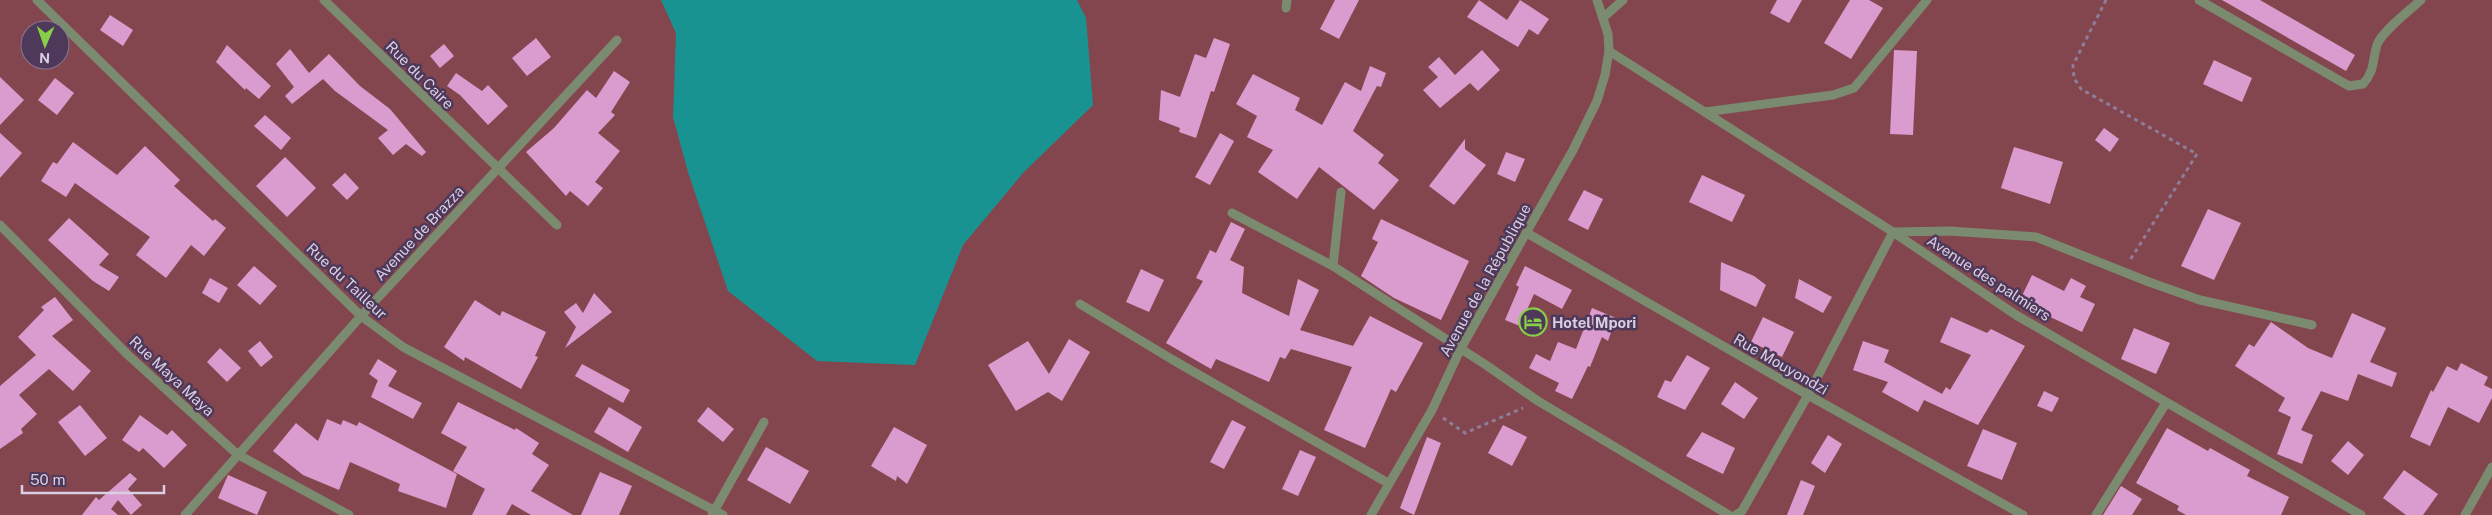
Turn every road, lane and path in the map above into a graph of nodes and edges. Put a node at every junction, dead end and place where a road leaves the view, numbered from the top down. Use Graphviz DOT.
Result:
graph roads {
  1 [pos="37,0"];
  2 [pos="324,0"];
  3 [pos="1597,0"];
  4 [pos="1623,0"];
  5 [pos="1927,0"];
  6 [pos="2106,0"];
  7 [pos="2199,0"];
  8 [pos="2421,0"];
  9 [pos="1604,17"];
  10 [pos="617,40"];
  11 [pos="1609,51"];
  12 [pos="1705,112"];
  13 [pos="497,169"];
  14 [pos="1341,192"];
  15 [pos="1232,213"];
  16 [pos="0,225"];
  17 [pos="557,225"];
  18 [pos="1893,232"];
  19 [pos="1527,233"];
  20 [pos="1333,266"];
  21 [pos="2123,271"];
  22 [pos="1080,304"];
  23 [pos="360,316"];
  24 [pos="2312,326"];
  25 [pos="1460,350"];
  26 [pos="1808,395"];
  27 [pos="1538,401"];
  28 [pos="2166,403"];
  29 [pos="1432,410"];
  30 [pos="764,422"];
  31 [pos="237,454"];
  32 [pos="2492,467"];
  33 [pos="1388,482"];
  34 [pos="713,513"];
  35 [pos="185,515"];
  36 [pos="349,515"];
  37 [pos="723,515"];
  38 [pos="1371,515"];
  39 [pos="1729,515"];
  40 [pos="1736,515"];
  41 [pos="2023,515"];
  42 [pos="2096,515"];
  43 [pos="2361,515"];
  44 [pos="2465,515"];
  1 -- 23 [label="street, Rue du Tailleur"];
  2 -- 13 [label="street, Rue du Caire"];
  3 -- 9 [label="street, Avenue de la République"];
  4 -- 9 [label="street"];
  5 -- 12 [label="street"];
  6 -- 21 [label="path"];
  7 -- 8 [label="street"];
  9 -- 11 [label="street, Avenue de la République"];
  10 -- 13 [label="street, Avenue de Brazza"];
  11 -- 12 [label="street, Avenue des palmiers"];
  11 -- 19 [label="street, Avenue de la République"];
  12 -- 18 [label="street, Avenue des palmiers"];
  13 -- 17 [label="street, Rue du Caire"];
  13 -- 23 [label="street, Avenue de Brazza"];
  14 -- 20 [label="street"];
  15 -- 20 [label="street"];
  16 -- 31 [label="street, Rue Maya Maya"];
  18 -- 21 [label="street"];
  18 -- 26 [label="street"];
  18 -- 28 [label="street, Avenue des palmiers"];
  19 -- 25 [label="street, Avenue de la République"];
  19 -- 26 [label="street, Rue Mouyondzi"];
  20 -- 25 [label="street"];
  21 -- 24 [label="street"];
  22 -- 33 [label="street"];
  23 -- 31 [label="street, Avenue de Brazza"];
  23 -- 34 [label="street, Rue du Tailleur"];
  25 -- 27 [label="street"];
  25 -- 29 [label="street, Avenue de la République"];
  26 -- 40 [label="street"];
  26 -- 41 [label="street, Rue Mouyondzi"];
  27 -- 29 [label="path"];
  27 -- 39 [label="street"];
  28 -- 42 [label="street"];
  28 -- 43 [label="street, Avenue des palmiers"];
  29 -- 33 [label="street, Avenue de la République"];
  30 -- 34 [label="street"];
  31 -- 35 [label="street, Avenue de Brazza"];
  31 -- 36 [label="street, Rue Maya Maya"];
  32 -- 44 [label="street"];
  33 -- 38 [label="street, Avenue de la République"];
  34 -- 37 [label="street, Rue du Tailleur"];
}
